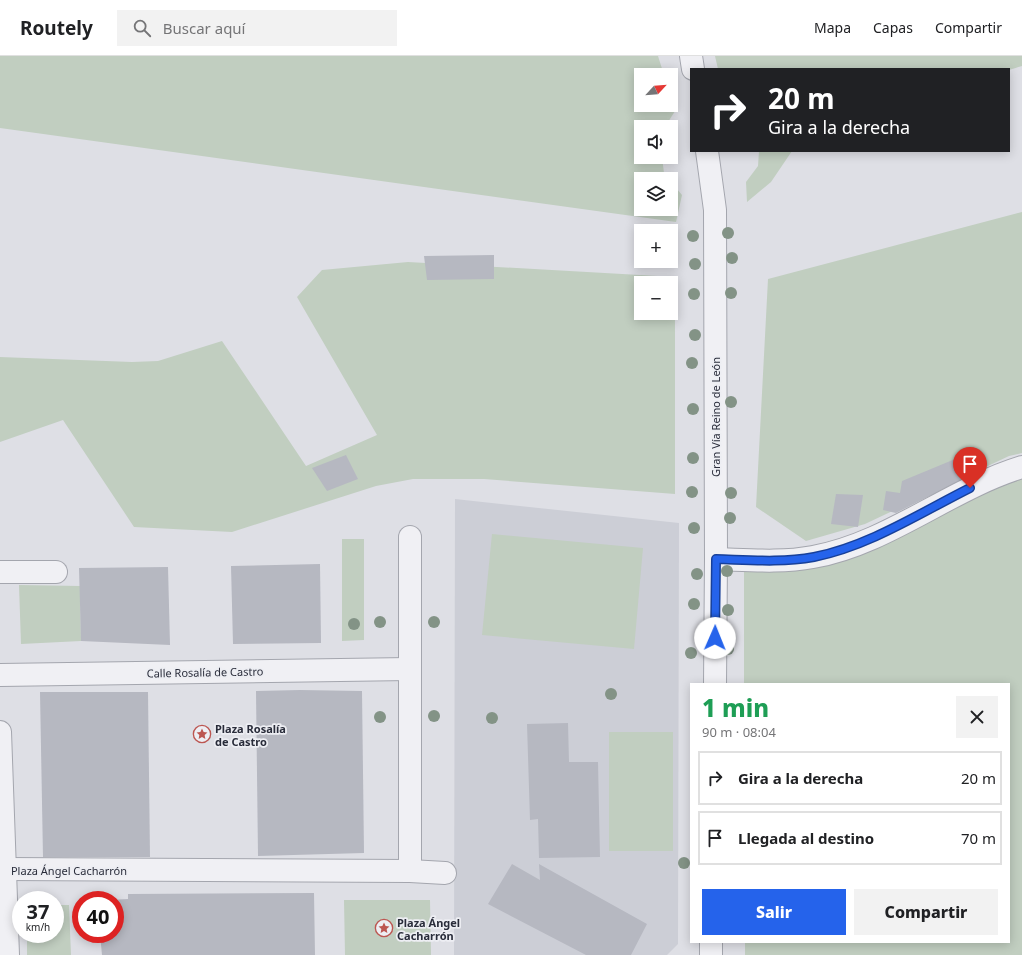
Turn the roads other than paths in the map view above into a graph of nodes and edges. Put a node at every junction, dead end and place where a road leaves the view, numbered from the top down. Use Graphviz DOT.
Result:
graph roads {
  1 [pos="691,56"];
  2 [pos="693,68"];
  3 [pos="707,152"];
  4 [pos="1022,467"];
  5 [pos="410,537"];
  6 [pos="716,559"];
  7 [pos="0,572"];
  8 [pos="56,572"];
  9 [pos="409,669"];
  10 [pos="0,675"];
  11 [pos="715,683"];
  12 [pos="0,732"];
  13 [pos="0,740"];
  14 [pos="5,869"];
  15 [pos="410,871"];
  16 [pos="445,873"];
  17 [pos="711,943"];
  18 [pos="8,955"];
  19 [pos="711,955"];
  1 -- 2 [label="street"];
  3 -- 6 [label="street, Gran Vía Reino de León"];
  4 -- 6 [label="street"];
  5 -- 9 [label="street"];
  6 -- 11 [label="street, Gran Vía Reino de León"];
  7 -- 8 [label="street"];
  9 -- 10 [label="street, Calle Rosalía de Castro"];
  9 -- 15 [label="street"];
  12 -- 13 [label="street"];
  13 -- 14 [label="street"];
  14 -- 15 [label="street, Plaza Ángel Cacharrón"];
  14 -- 18 [label="street"];
  15 -- 16 [label="street, Plaza Ángel Cacharrón"];
  17 -- 19 [label="street"];
}
